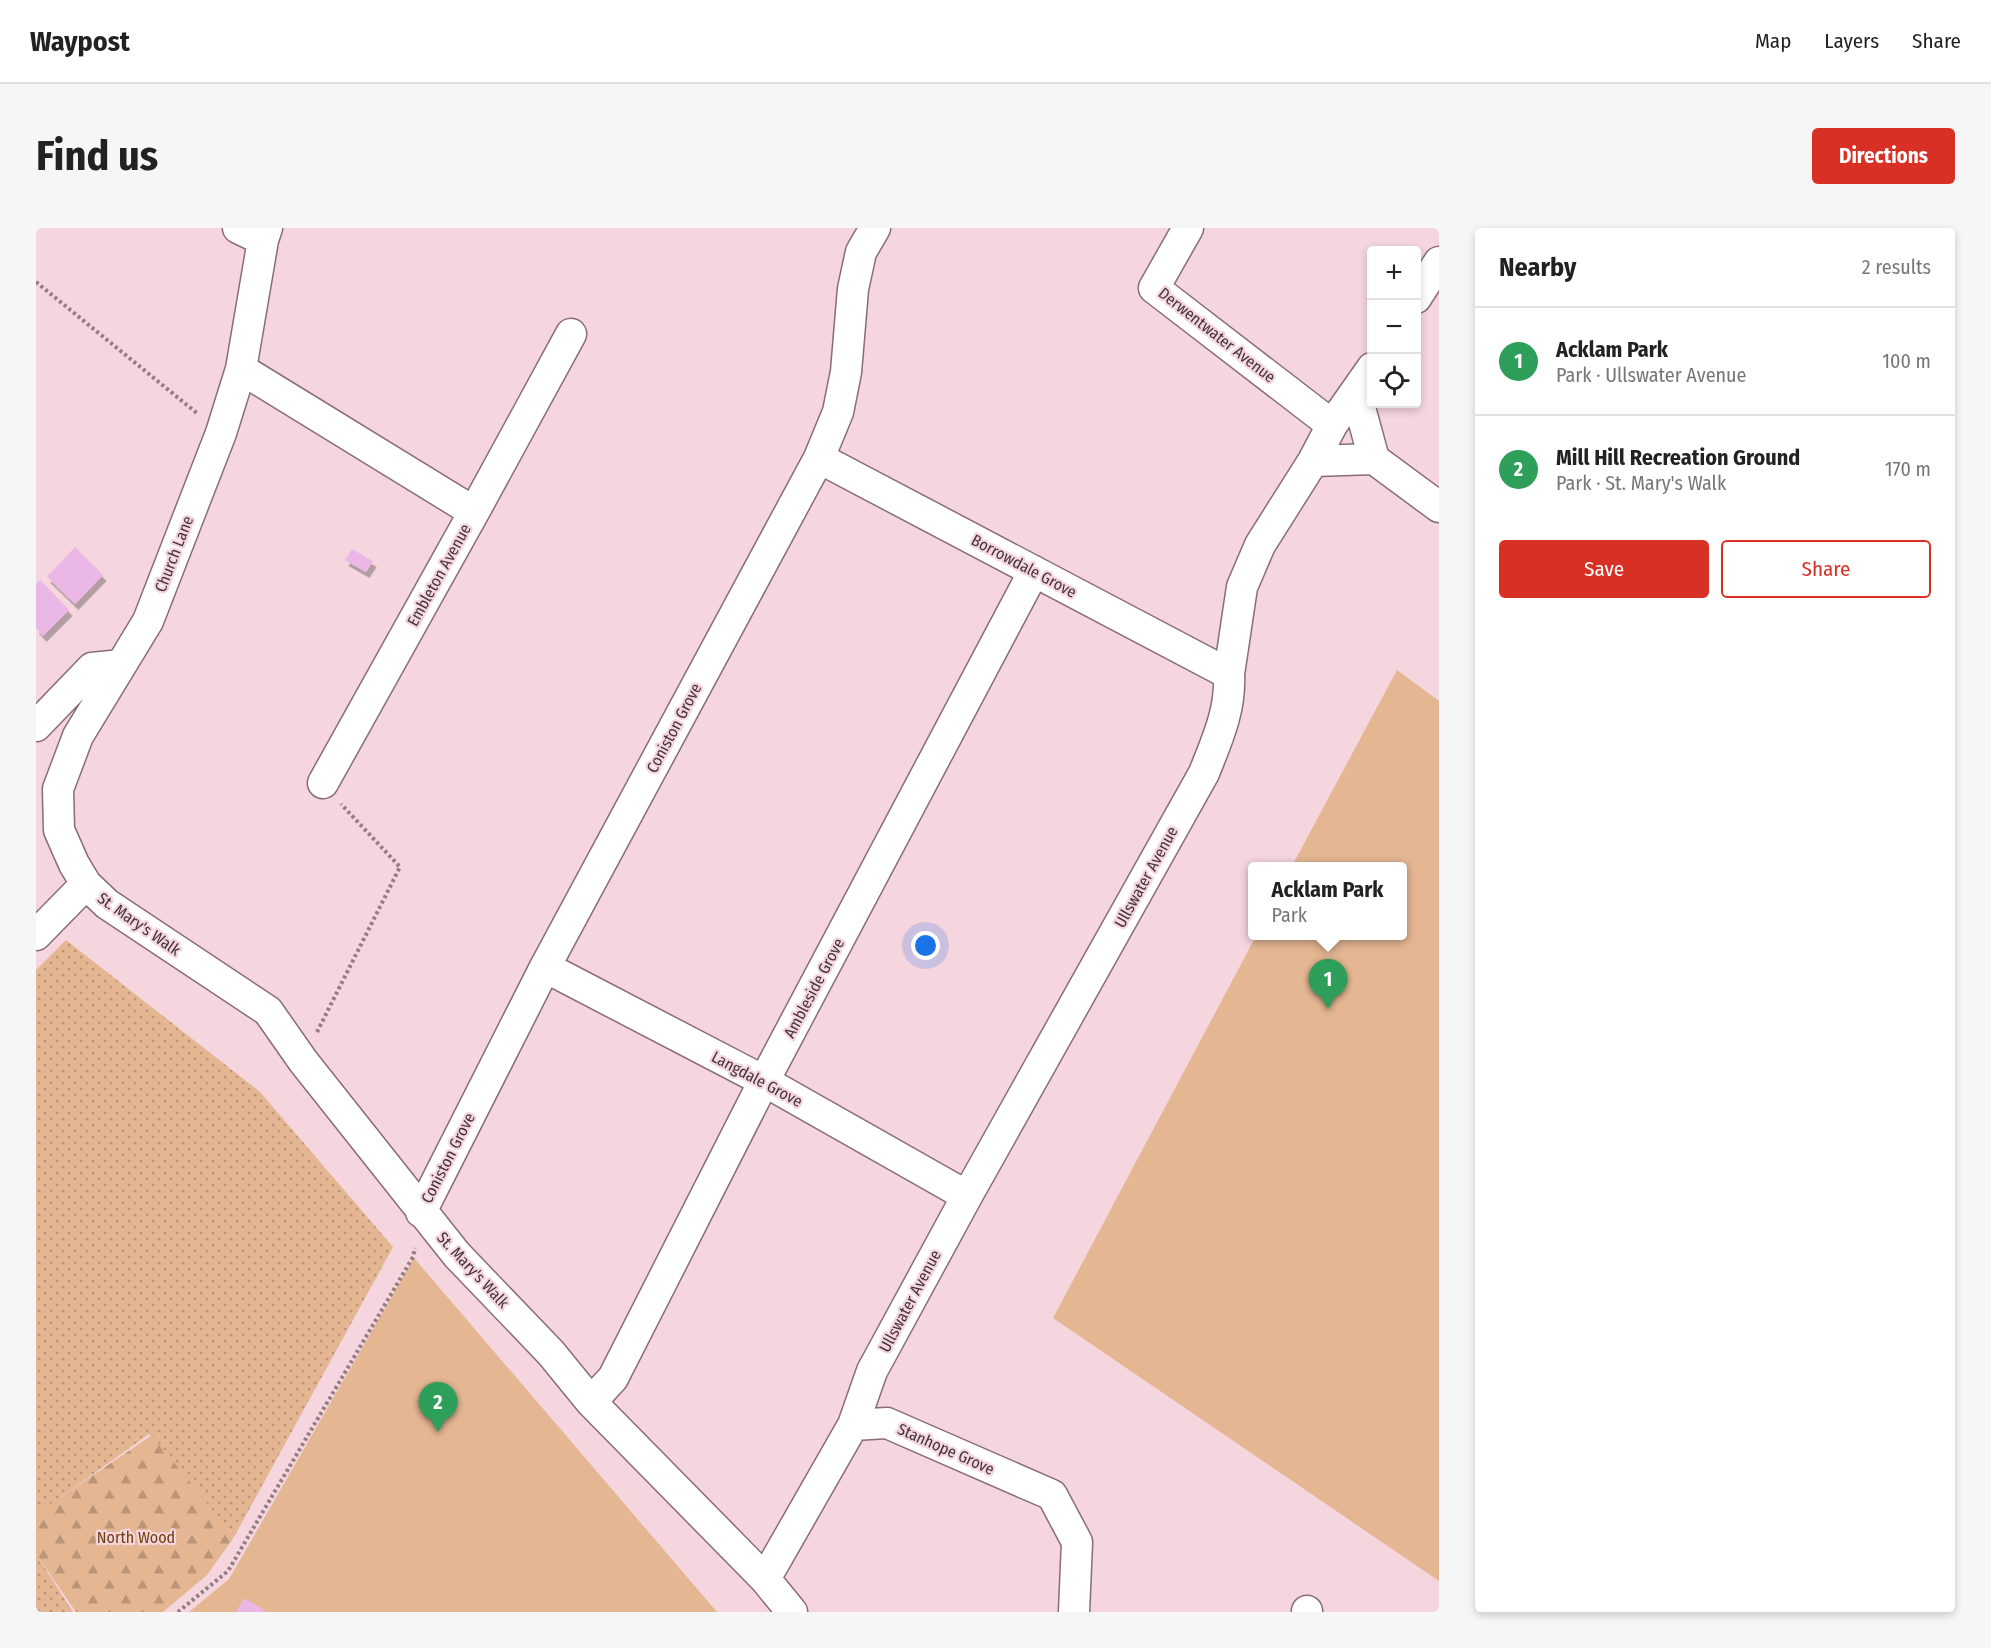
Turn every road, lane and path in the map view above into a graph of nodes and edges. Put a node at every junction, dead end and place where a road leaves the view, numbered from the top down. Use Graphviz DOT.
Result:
graph roads {
  1 [pos="875,228"];
  2 [pos="1188,228"];
  3 [pos="256,232"];
  4 [pos="1439,262"];
  5 [pos="36,282"];
  6 [pos="1421,290"];
  7 [pos="572,334"];
  8 [pos="241,369"];
  9 [pos="1367,375"];
  10 [pos="1356,393"];
  11 [pos="1332,425"];
  12 [pos="221,433"];
  13 [pos="819,459"];
  14 [pos="1374,459"];
  15 [pos="1313,461"];
  16 [pos="1439,507"];
  17 [pos="474,512"];
  18 [pos="1034,571"];
  19 [pos="121,665"];
  20 [pos="1229,674"];
  21 [pos="36,726"];
  22 [pos="322,783"];
  23 [pos="48,836"];
  24 [pos="80,874"];
  25 [pos="36,935"];
  26 [pos="545,967"];
  27 [pos="303,1061"];
  28 [pos="764,1081"];
  29 [pos="967,1196"];
  30 [pos="421,1212"];
  31 [pos="591,1402"];
  32 [pos="853,1425"];
  33 [pos="765,1580"];
  34 [pos="178,1612"];
  35 [pos="792,1612"];
  36 [pos="1074,1612"];
  1 -- 13 [label="street, Coniston Grove"];
  2 -- 11 [label="street, Derwentwater Avenue"];
  3 -- 8 [label="street, Church Lane"];
  4 -- 6 [label="street"];
  5 -- 12 [label="path"];
  7 -- 17 [label="street"];
  8 -- 12 [label="street, Church Lane"];
  8 -- 17 [label="street, Embleton Avenue"];
  9 -- 10 [label="street, Ullswater Avenue"];
  10 -- 11 [label="street, Ullswater Avenue"];
  10 -- 14 [label="street"];
  11 -- 15 [label="street, Ullswater Avenue"];
  12 -- 19 [label="street, Church Lane"];
  13 -- 18 [label="street, Borrowdale Grove"];
  13 -- 26 [label="street, Coniston Grove"];
  14 -- 15 [label="street"];
  14 -- 16 [label="street"];
  15 -- 20 [label="street, Ullswater Avenue"];
  17 -- 22 [label="street, Embleton Avenue"];
  18 -- 20 [label="street, Borrowdale Grove"];
  18 -- 28 [label="street, Ambleside Grove"];
  19 -- 21 [label="street"];
  19 -- 23 [label="street, Church Lane"];
  20 -- 29 [label="street, Ullswater Avenue"];
  22 -- 27 [label="path"];
  23 -- 24 [label="street, Church Lane"];
  24 -- 25 [label="street"];
  24 -- 27 [label="street, St. Mary's Walk"];
  26 -- 28 [label="street, Langdale Grove"];
  26 -- 30 [label="street, Coniston Grove"];
  27 -- 30 [label="street, St. Mary's Walk"];
  28 -- 29 [label="street, Langdale Grove"];
  28 -- 31 [label="street, Ambleside Grove"];
  29 -- 32 [label="street, Ullswater Avenue"];
  30 -- 31 [label="street, St. Mary's Walk"];
  30 -- 34 [label="path"];
  31 -- 33 [label="street, St. Mary's Walk"];
  32 -- 33 [label="street"];
  32 -- 36 [label="street, Stanhope Grove"];
  33 -- 35 [label="street, St. Mary's Walk"];
}
